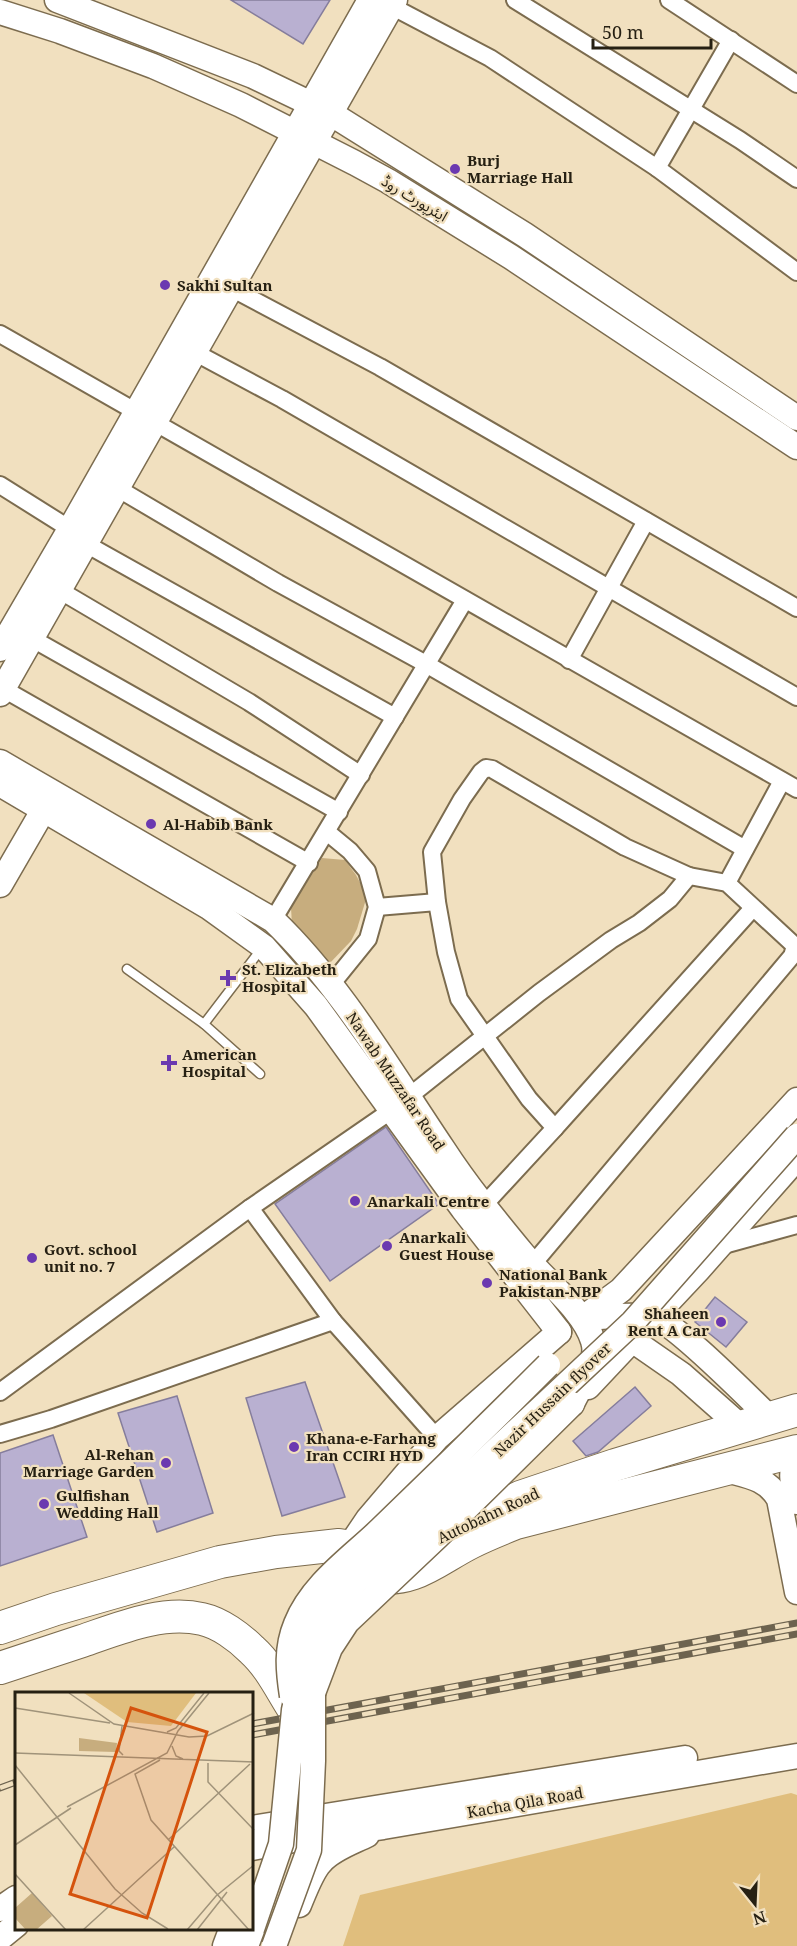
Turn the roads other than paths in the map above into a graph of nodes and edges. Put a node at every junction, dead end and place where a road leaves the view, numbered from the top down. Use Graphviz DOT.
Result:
graph roads {
  1 [pos="57,0"];
  2 [pos="515,0"];
  3 [pos="669,0"];
  4 [pos="385,2"];
  5 [pos="0,12"];
  6 [pos="731,40"];
  7 [pos="797,84"];
  8 [pos="320,109"];
  9 [pos="691,109"];
  10 [pos="304,138"];
  11 [pos="657,168"];
  12 [pos="797,179"];
  13 [pos="797,272"];
  14 [pos="231,288"];
  15 [pos="0,334"];
  16 [pos="194,352"];
  17 [pos="145,416"];
  18 [pos="797,418"];
  19 [pos="797,447"];
  20 [pos="0,485"];
  21 [pos="117,488"];
  22 [pos="646,521"];
  23 [pos="78,536"];
  24 [pos="610,588"];
  25 [pos="59,590"];
  26 [pos="465,600"];
  27 [pos="797,608"];
  28 [pos="31,639"];
  29 [pos="0,649"];
  30 [pos="569,660"];
  31 [pos="426,664"];
  32 [pos="1,690"];
  33 [pos="797,697"];
  34 [pos="395,717"];
  35 [pos="0,762"];
  36 [pos="361,775"];
  37 [pos="0,784"];
  38 [pos="789,785"];
  39 [pos="44,809"];
  40 [pos="339,812"];
  41 [pos="327,832"];
  42 [pos="744,849"];
  43 [pos="7,855"];
  44 [pos="309,863"];
  45 [pos="689,876"];
  46 [pos="727,883"];
  47 [pos="0,885"];
  48 [pos="437,902"];
  49 [pos="377,907"];
  50 [pos="753,908"];
  51 [pos="273,920"];
  52 [pos="264,947"];
  53 [pos="127,969"];
  54 [pos="330,986"];
  55 [pos="204,1024"];
  56 [pos="485,1035"];
  57 [pos="260,1074"];
  58 [pos="797,1100"];
  59 [pos="401,1103"];
  60 [pos="555,1128"];
  61 [pos="797,1136"];
  62 [pos="797,1158"];
  63 [pos="483,1206"];
  64 [pos="250,1208"];
  65 [pos="797,1225"];
  66 [pos="718,1247"];
  67 [pos="532,1265"];
  68 [pos="654,1317"];
  69 [pos="583,1318"];
  70 [pos="333,1321"];
  71 [pos="559,1332"];
  72 [pos="632,1340"];
  73 [pos="594,1344"];
  74 [pos="0,1392"];
  75 [pos="572,1404"];
  76 [pos="783,1414"];
  77 [pos="740,1426"];
  78 [pos="0,1434"];
  79 [pos="437,1438"];
  80 [pos="797,1451"];
  81 [pos="797,1459"];
  82 [pos="726,1470"];
  83 [pos="797,1502"];
  84 [pos="342,1557"];
  85 [pos="797,1592"];
  86 [pos="0,1628"];
  87 [pos="0,1647"];
  88 [pos="0,1668"];
  89 [pos="303,1701"];
  90 [pos="797,1743"];
  91 [pos="797,1756"];
  92 [pos="383,1827"];
  93 [pos="254,1828"];
  94 [pos="254,1848"];
  95 [pos="15,1899"];
  96 [pos="0,1909"];
  97 [pos="254,1923"];
  98 [pos="15,1926"];
  99 [pos="230,1931"];
  100 [pos="251,1931"];
  101 [pos="0,1938"];
  102 [pos="225,1946"];
  103 [pos="246,1946"];
  104 [pos="274,1946"];
  105 [pos="284,1946"];
  1 -- 8 [label="street, ایئرپورٹ روڈ"];
  2 -- 9 [label="street"];
  3 -- 6 [label="street"];
  4 -- 8 [label="street"];
  4 -- 11 [label="street"];
  5 -- 10 [label="street, ایئرپورٹ روڈ"];
  6 -- 7 [label="street"];
  6 -- 9 [label="street"];
  8 -- 10 [label="street"];
  8 -- 18 [label="street, ایئرپورٹ روڈ"];
  9 -- 11 [label="street"];
  9 -- 12 [label="street"];
  10 -- 14 [label="street"];
  10 -- 17 [label="street"];
  10 -- 19 [label="street, ایئرپورٹ روڈ"];
  11 -- 13 [label="street"];
  14 -- 16 [label="street"];
  14 -- 22 [label="street"];
  15 -- 17 [label="street"];
  16 -- 17 [label="street"];
  16 -- 24 [label="street"];
  17 -- 21 [label="street"];
  17 -- 23 [label="street"];
  17 -- 26 [label="street"];
  20 -- 23 [label="street"];
  21 -- 23 [label="street"];
  21 -- 31 [label="street"];
  22 -- 24 [label="street"];
  22 -- 27 [label="street"];
  23 -- 25 [label="street"];
  23 -- 29 [label="street"];
  23 -- 34 [label="street"];
  24 -- 30 [label="street"];
  24 -- 33 [label="street"];
  25 -- 28 [label="street"];
  25 -- 36 [label="street"];
  26 -- 30 [label="street"];
  26 -- 31 [label="street"];
  28 -- 32 [label="street"];
  28 -- 40 [label="street"];
  30 -- 38 [label="street"];
  31 -- 34 [label="street"];
  31 -- 42 [label="street"];
  32 -- 44 [label="street"];
  34 -- 36 [label="street"];
  35 -- 51 [label="street, Nawab Muzzafar Road"];
  36 -- 40 [label="street"];
  37 -- 39 [label="street, Nawab Muzzafar Road"];
  38 -- 42 [label="street"];
  39 -- 43 [label="street"];
  39 -- 52 [label="street, Nawab Muzzafar Road"];
  40 -- 41 [label="street"];
  41 -- 44 [label="street"];
  41 -- 49 [label="street"];
  42 -- 46 [label="street"];
  43 -- 47 [label="street"];
  44 -- 51 [label="street"];
  45 -- 46 [label="street"];
  45 -- 48 [label="street"];
  45 -- 56 [label="street"];
  46 -- 50 [label="street"];
  48 -- 49 [label="street"];
  48 -- 56 [label="street"];
  49 -- 54 [label="street"];
  50 -- 60 [label="street"];
  50 -- 67 [label="street"];
  51 -- 54 [label="street, Nawab Muzzafar Road"];
  52 -- 55 [label="lane"];
  52 -- 59 [label="street, Nawab Muzzafar Road"];
  53 -- 55 [label="lane"];
  54 -- 59 [label="street, Nawab Muzzafar Road"];
  55 -- 57 [label="lane"];
  56 -- 59 [label="street"];
  56 -- 60 [label="street"];
  58 -- 69 [label="street"];
  59 -- 63 [label="street, Nawab Muzzafar Road"];
  59 -- 64 [label="street"];
  59 -- 71 [label="street, Nawab Muzzafar Road"];
  60 -- 63 [label="street"];
  61 -- 89 [label="street, Nazir Hussain flyover, bridge"];
  62 -- 66 [label="street"];
  63 -- 67 [label="street, Nawab Muzzafar Road"];
  64 -- 70 [label="street"];
  64 -- 74 [label="street"];
  65 -- 66 [label="street"];
  66 -- 68 [label="street"];
  67 -- 69 [label="street, Nawab Muzzafar Road"];
  68 -- 69 [label="street"];
  68 -- 72 [label="street"];
  68 -- 76 [label="street"];
  69 -- 73 [label="street"];
  70 -- 78 [label="street"];
  70 -- 79 [label="street"];
  71 -- 79 [label="street"];
  71 -- 89 [label="street, bridge"];
  72 -- 73 [label="street"];
  72 -- 75 [label="street"];
  72 -- 77 [label="street"];
  73 -- 75 [label="street"];
  75 -- 89 [label="street, bridge"];
  76 -- 77 [label="highway, Autobahn Road"];
  77 -- 84 [label="highway, Autobahn Road"];
  79 -- 84 [label="street"];
  80 -- 82 [label="highway, Autobahn Road"];
  81 -- 83 [label="street"];
  82 -- 84 [label="highway, Autobahn Road"];
  82 -- 85 [label="street"];
  84 -- 86 [label="highway, Autobahn Road"];
  84 -- 87 [label="highway, Autobahn Road"];
  88 -- 89 [label="highway"];
  89 -- 97 [label="street, Nazir Hussain flyover, bridge"];
  89 -- 104 [label="street, Nazir Hussain flyover, bridge"];
  90 -- 93 [label="street, Kacha Qila Road"];
  91 -- 92 [label="street, Kacha Qila Road"];
  92 -- 94 [label="street, Kacha Qila Road"];
  92 -- 105 [label="street"];
  95 -- 96 [label="street"];
  98 -- 101 [label="street"];
  99 -- 102 [label="street"];
  100 -- 103 [label="street, Nazir Hussain flyover"];
}
